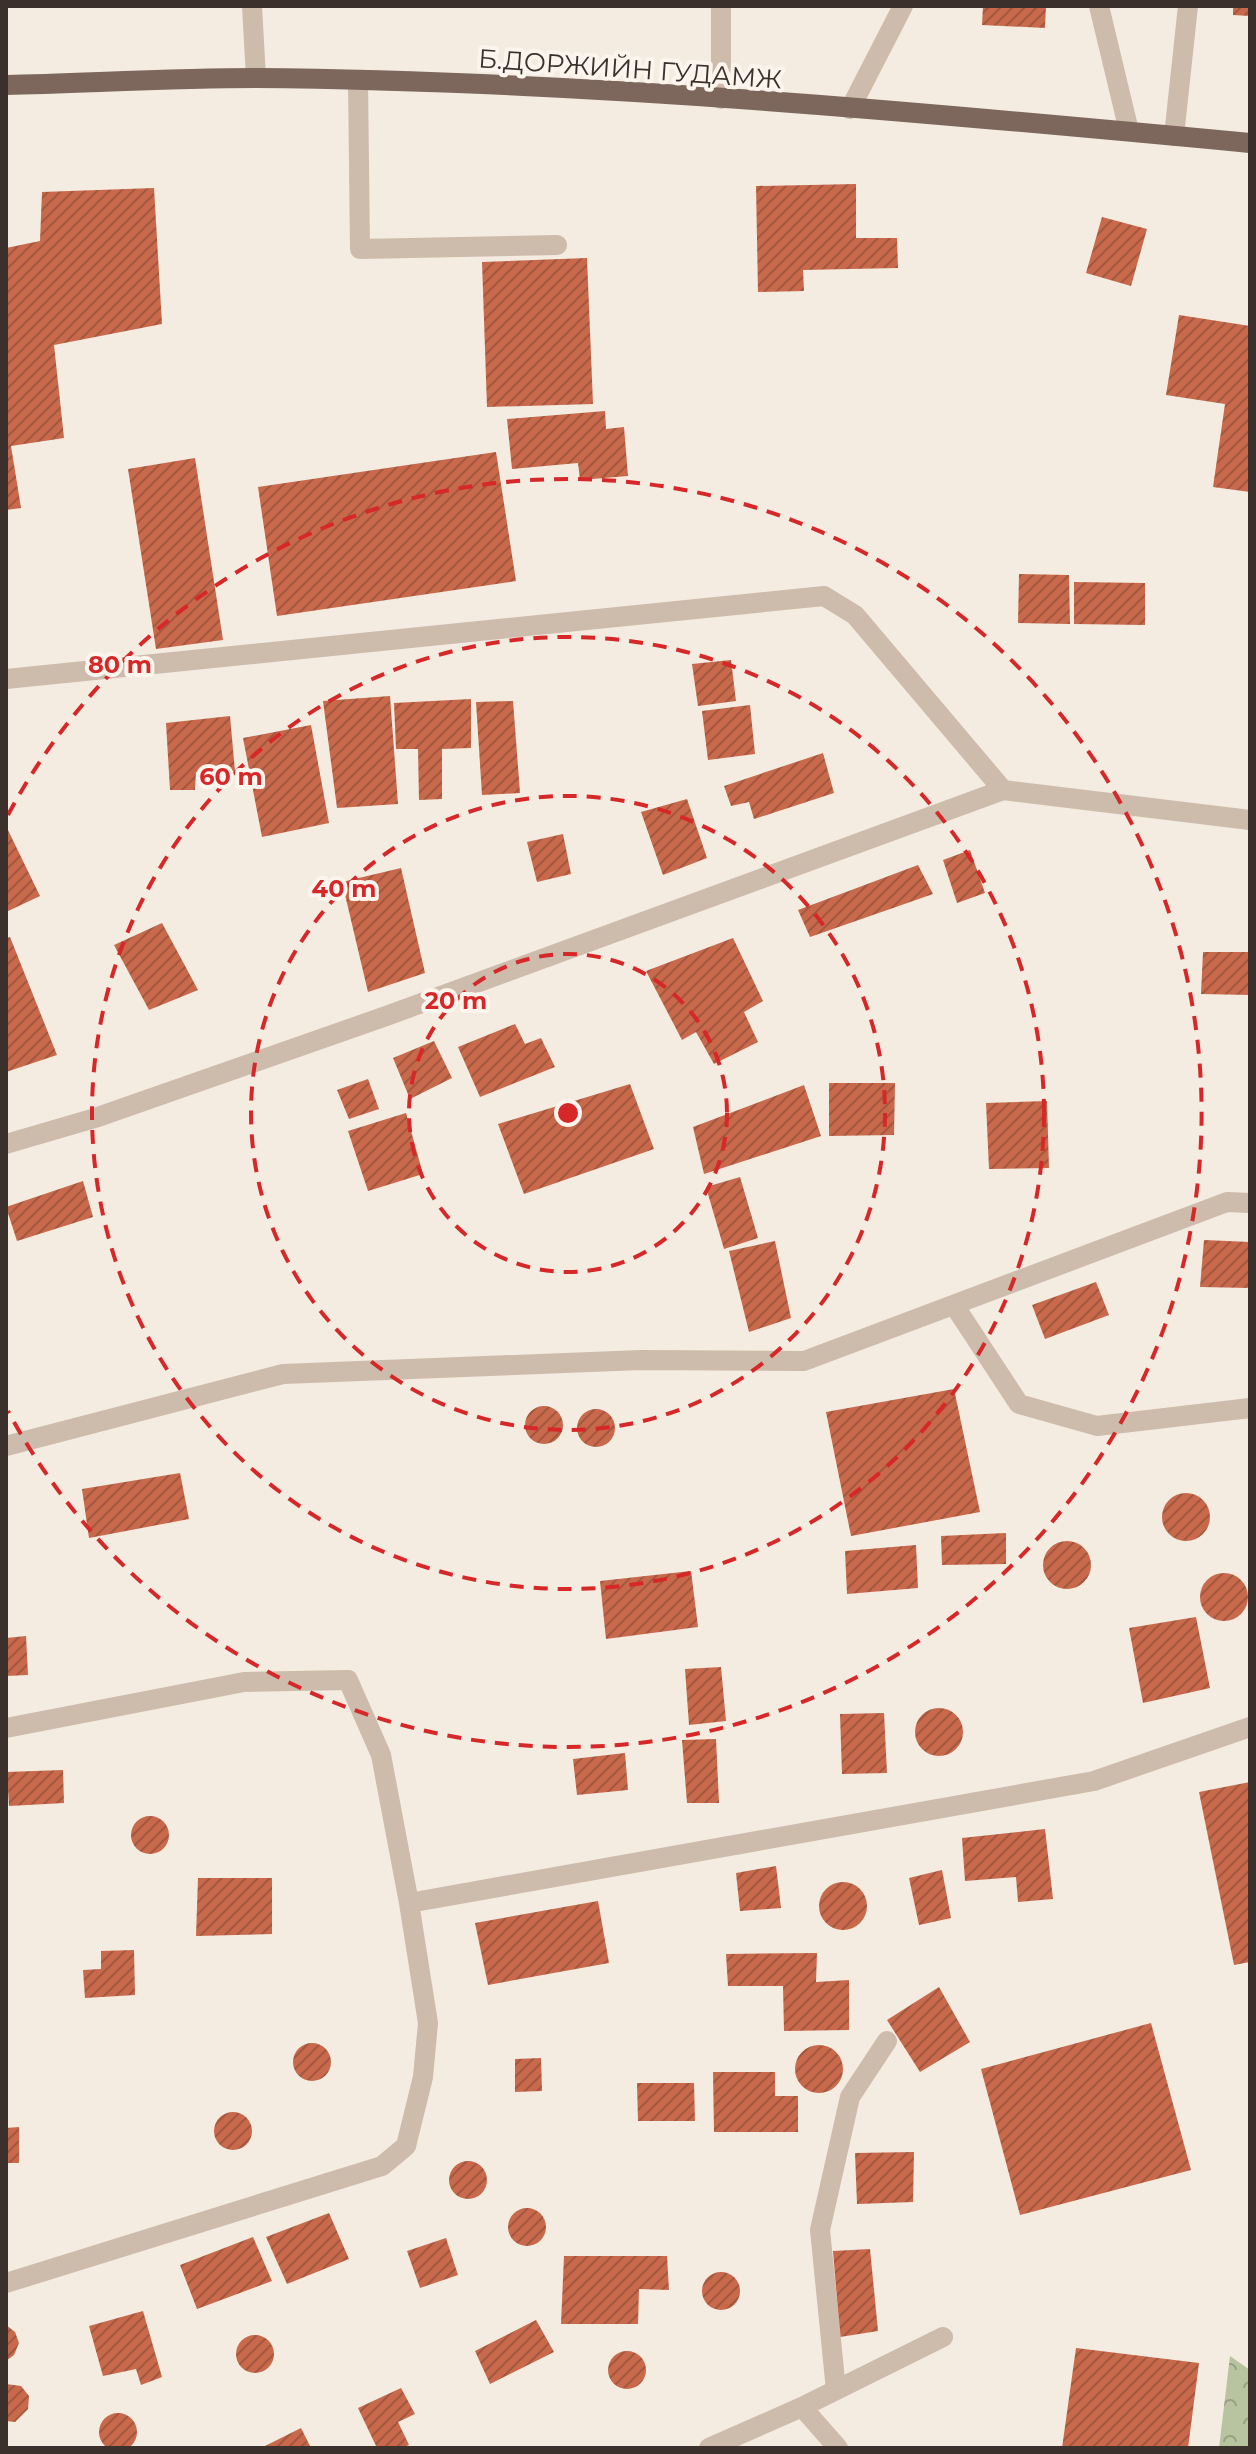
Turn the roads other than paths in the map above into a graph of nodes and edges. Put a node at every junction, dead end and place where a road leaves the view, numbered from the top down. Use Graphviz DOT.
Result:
graph roads {
  1 [pos="252,6"];
  2 [pos="721,6"];
  3 [pos="903,6"];
  4 [pos="1099,6"];
  5 [pos="1188,6"];
  6 [pos="256,78"];
  7 [pos="358,81"];
  8 [pos="6,85"];
  9 [pos="721,99"];
  10 [pos="850,109"];
  11 [pos="1129,131"];
  12 [pos="1174,136"];
  13 [pos="1250,143"];
  14 [pos="557,245"];
  15 [pos="6,679"];
  16 [pos="1003,790"];
  17 [pos="1250,820"];
  18 [pos="6,1144"];
  19 [pos="1250,1203"];
  20 [pos="954,1305"];
  21 [pos="1250,1408"];
  22 [pos="6,1446"];
  23 [pos="1250,1727"];
  24 [pos="6,1728"];
  25 [pos="409,1903"];
  26 [pos="887,2041"];
  27 [pos="6,2283"];
  28 [pos="943,2337"];
  29 [pos="836,2390"];
  30 [pos="802,2407"];
  31 [pos="709,2448"];
  32 [pos="838,2448"];
  1 -- 6 [label="street"];
  2 -- 9 [label="street"];
  3 -- 10 [label="street"];
  4 -- 11 [label="street"];
  5 -- 12 [label="street"];
  6 -- 7 [label="main road, Б.ДОРЖИЙН ГУДАМЖ"];
  6 -- 8 [label="main road, Б.ДОРЖИЙН ГУДАМЖ"];
  7 -- 9 [label="main road, Б.ДОРЖИЙН ГУДАМЖ"];
  7 -- 14 [label="street"];
  9 -- 10 [label="main road, Б.ДОРЖИЙН ГУДАМЖ"];
  10 -- 11 [label="main road, Б.ДОРЖИЙН ГУДАМЖ"];
  11 -- 12 [label="main road, Б.ДОРЖИЙН ГУДАМЖ"];
  12 -- 13 [label="main road, Б.ДОРЖИЙН ГУДАМЖ"];
  15 -- 16 [label="street"];
  16 -- 17 [label="street"];
  16 -- 18 [label="street"];
  19 -- 20 [label="street"];
  20 -- 21 [label="street"];
  20 -- 22 [label="street"];
  23 -- 25 [label="street"];
  24 -- 25 [label="street"];
  25 -- 27 [label="street"];
  26 -- 29 [label="street"];
  28 -- 29 [label="street"];
  29 -- 30 [label="street"];
  30 -- 31 [label="street"];
  30 -- 32 [label="street"];
}
